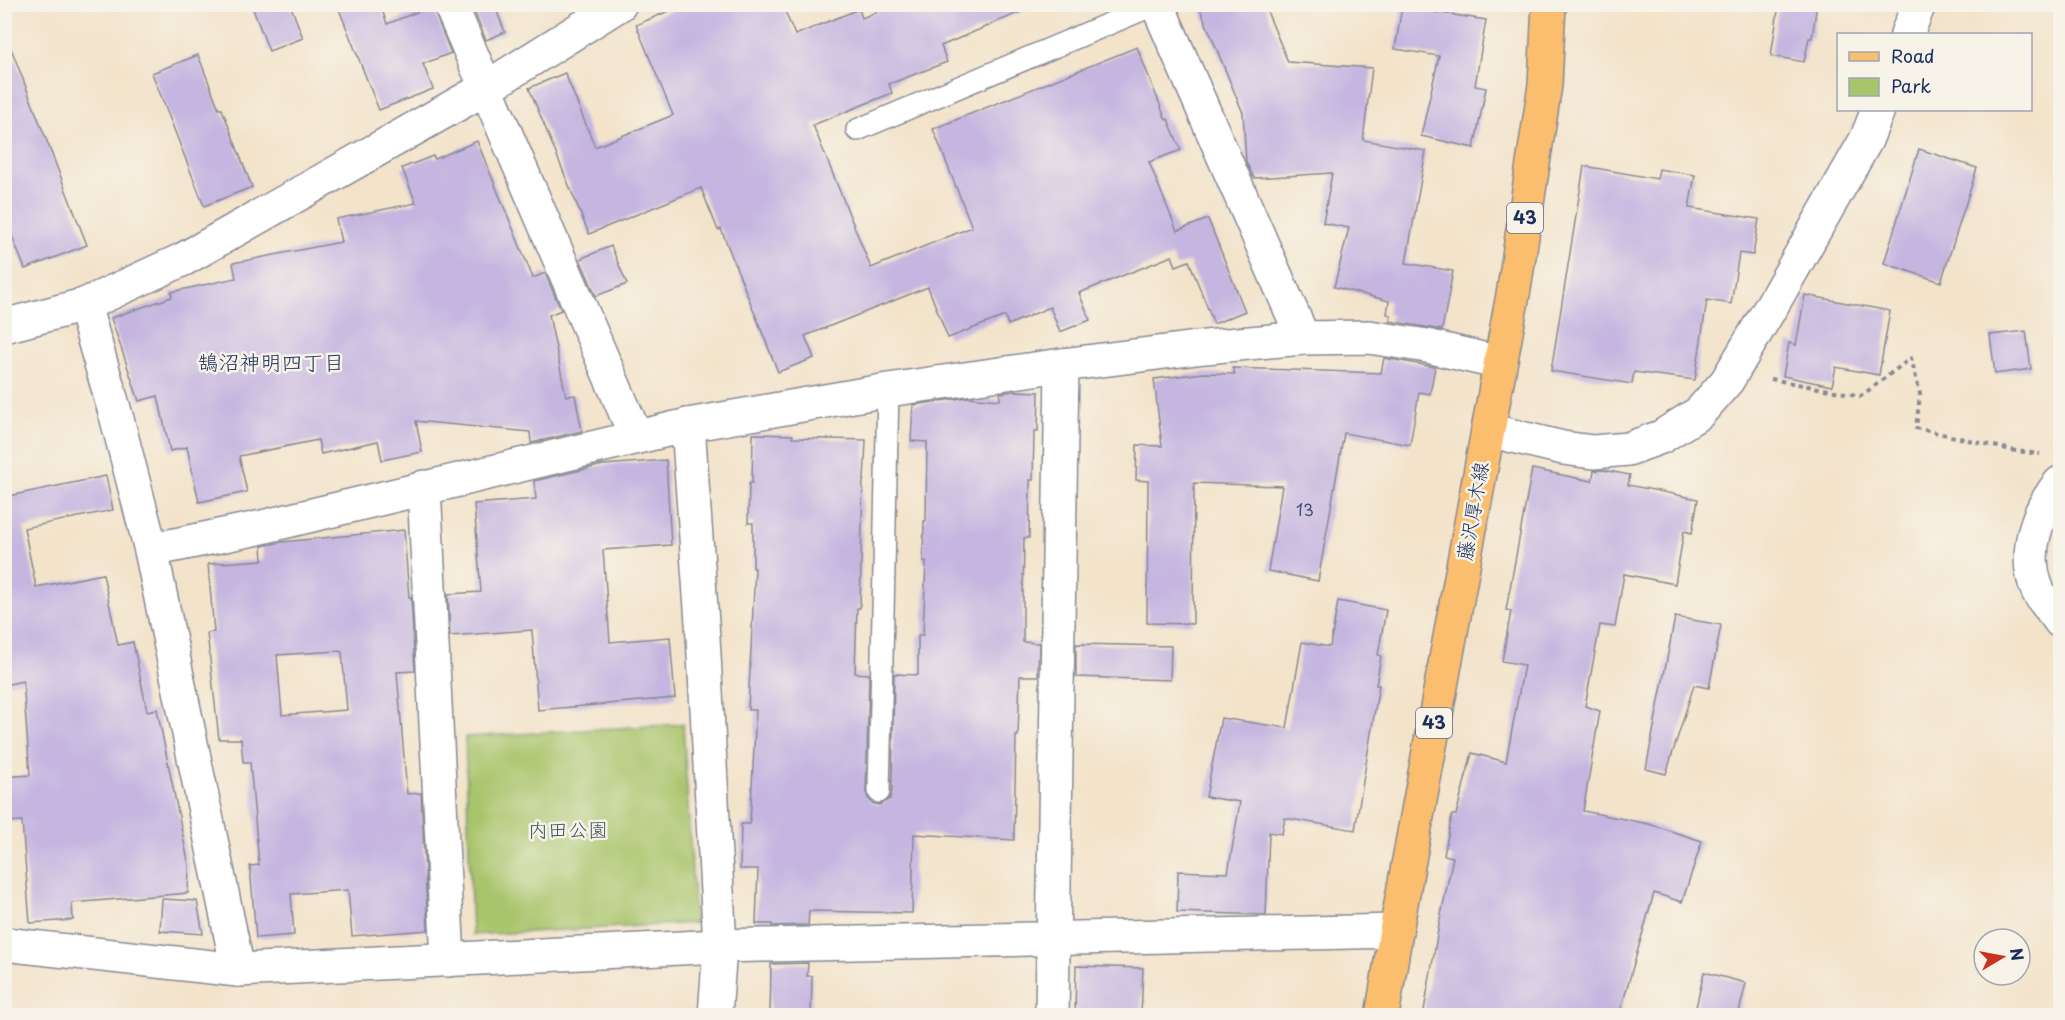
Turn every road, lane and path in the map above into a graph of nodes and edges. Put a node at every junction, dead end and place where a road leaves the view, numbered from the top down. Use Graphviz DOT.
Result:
graph roads {
  1 [pos="450,4"];
  2 [pos="620,4"];
  3 [pos="1156,4"];
  4 [pos="1549,4"];
  5 [pos="1919,4"];
  6 [pos="1907,33"];
  7 [pos="486,88"];
  8 [pos="1878,111"];
  9 [pos="857,130"];
  10 [pos="84,305"];
  11 [pos="4,326"];
  12 [pos="1303,338"];
  13 [pos="1500,363"];
  14 [pos="1062,365"];
  15 [pos="1732,371"];
  16 [pos="888,390"];
  17 [pos="688,424"];
  18 [pos="1488,430"];
  19 [pos="636,437"];
  20 [pos="2055,469"];
  21 [pos="424,488"];
  22 [pos="152,550"];
  23 [pos="2061,621"];
  24 [pos="879,792"];
  25 [pos="1396,931"];
  26 [pos="1054,939"];
  27 [pos="4,944"];
  28 [pos="720,946"];
  29 [pos="448,960"];
  30 [pos="238,970"];
  31 [pos="715,1016"];
  32 [pos="1052,1016"];
  33 [pos="1382,1016"];
  1 -- 7 [label="street"];
  2 -- 7 [label="street"];
  3 -- 9 [label="lane"];
  3 -- 12 [label="street"];
  4 -- 13 [label="main road, 藤沢厚木線 / 43"];
  5 -- 6 [label="street"];
  7 -- 10 [label="street"];
  7 -- 19 [label="street"];
  8 -- 15 [label="street"];
  10 -- 11 [label="street"];
  10 -- 22 [label="street"];
  12 -- 13 [label="street"];
  12 -- 14 [label="street"];
  13 -- 18 [label="main road, 藤沢厚木線 / 43"];
  14 -- 16 [label="street"];
  14 -- 26 [label="street"];
  15 -- 18 [label="street"];
  15 -- 20 [label="path"];
  16 -- 17 [label="street"];
  16 -- 24 [label="lane"];
  17 -- 19 [label="street"];
  17 -- 28 [label="street"];
  18 -- 25 [label="main road, 藤沢厚木線 / 43"];
  19 -- 21 [label="street"];
  20 -- 23 [label="street"];
  21 -- 22 [label="street"];
  21 -- 29 [label="street"];
  22 -- 30 [label="street"];
  25 -- 26 [label="street"];
  25 -- 33 [label="main road, 藤沢厚木線 / 43"];
  26 -- 28 [label="street"];
  26 -- 32 [label="street"];
  27 -- 30 [label="street"];
  28 -- 29 [label="street"];
  28 -- 31 [label="street"];
  29 -- 30 [label="street"];
}
